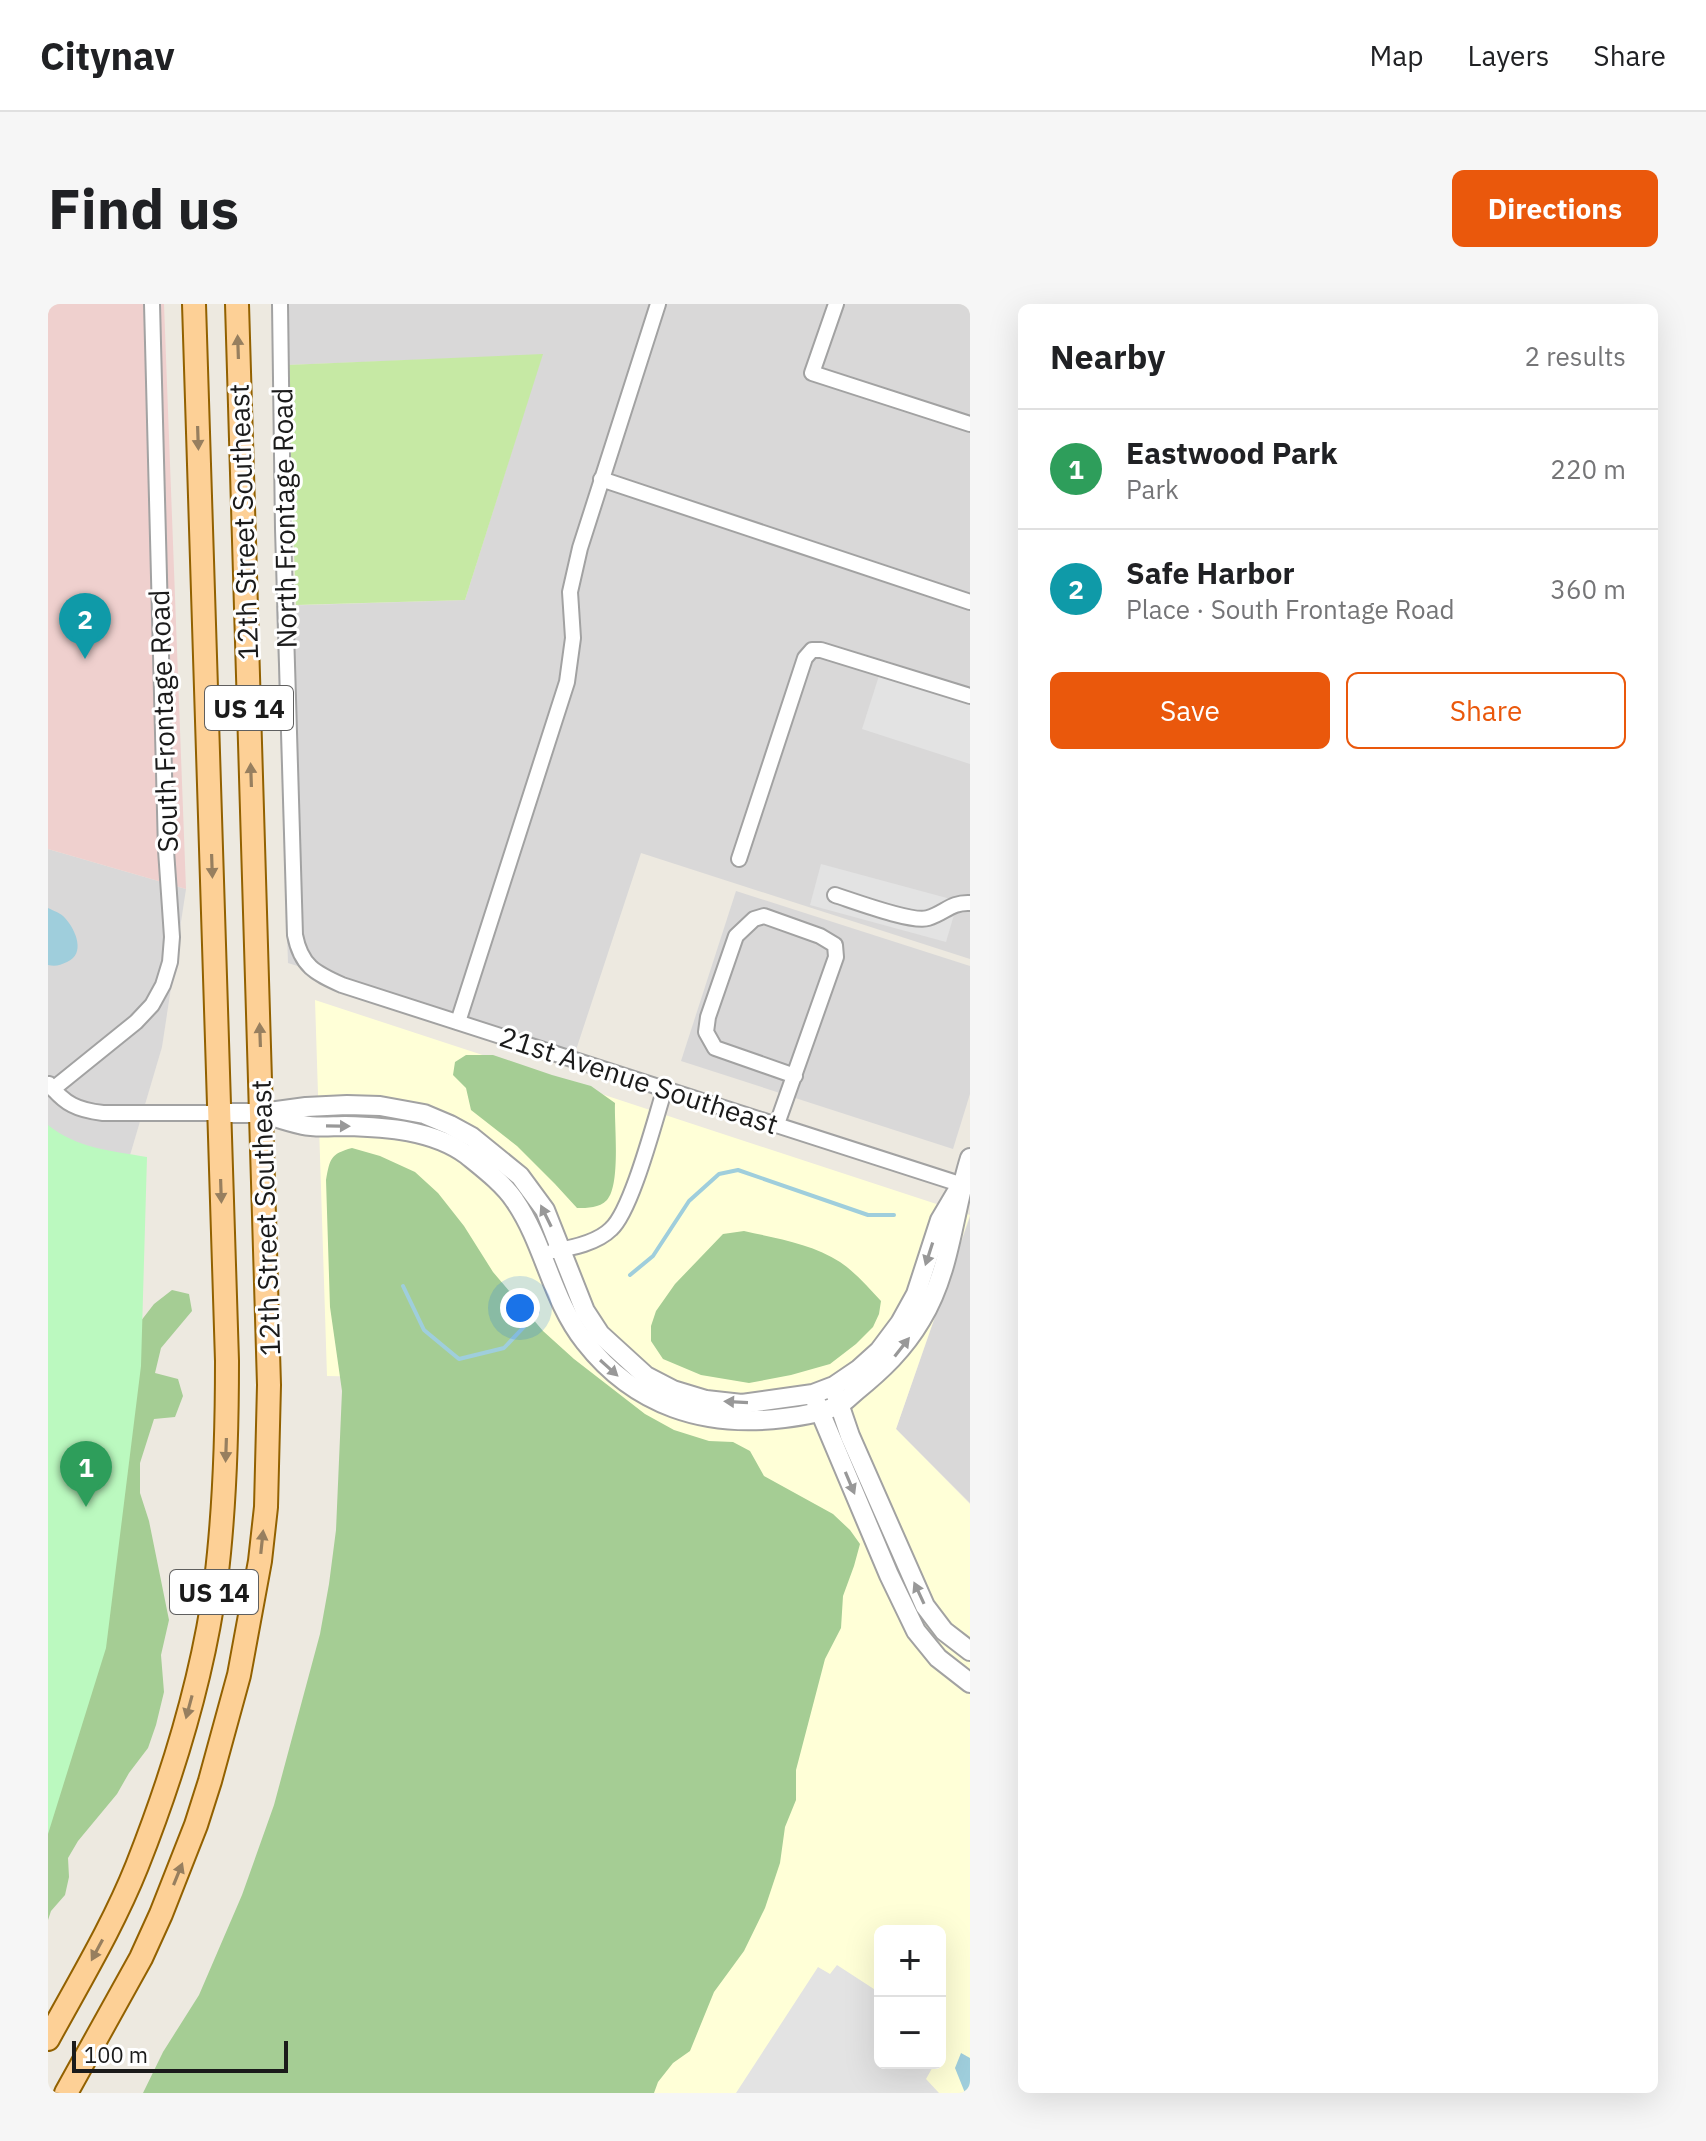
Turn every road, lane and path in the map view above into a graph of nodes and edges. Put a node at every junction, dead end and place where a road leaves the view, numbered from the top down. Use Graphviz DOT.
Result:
graph roads {
  1 [pos="152,304"];
  2 [pos="194,304"];
  3 [pos="237,304"];
  4 [pos="280,304"];
  5 [pos="658,304"];
  6 [pos="836,304"];
  7 [pos="970,424"];
  8 [pos="601,479"];
  9 [pos="970,602"];
  10 [pos="970,696"];
  11 [pos="739,859"];
  12 [pos="835,895"];
  13 [pos="970,903"];
  14 [pos="310,968"];
  15 [pos="458,1022"];
  16 [pos="795,1076"];
  17 [pos="51,1086"];
  18 [pos="665,1088"];
  19 [pos="218,1113"];
  20 [pos="262,1113"];
  21 [pos="777,1124"];
  22 [pos="970,1158"];
  23 [pos="966,1186"];
  24 [pos="561,1250"];
  25 [pos="540,1254"];
  26 [pos="834,1386"];
  27 [pos="817,1403"];
  28 [pos="839,1405"];
  29 [pos="970,1651"];
  30 [pos="970,1683"];
  31 [pos="48,2039"];
  32 [pos="66,2093"];
  1 -- 17 [label="street, South Frontage Road"];
  2 -- 19 [label="main road, 12th Street Southeast / US 14, one-way"];
  20 -- 3 [label="main road, 12th Street Southeast / US 14, one-way"];
  4 -- 14 [label="street, North Frontage Road"];
  5 -- 8 [label="street"];
  6 -- 7 [label="street"];
  8 -- 9 [label="street"];
  8 -- 15 [label="street"];
  10 -- 11 [label="street"];
  12 -- 13 [label="street"];
  14 -- 15 [label="street, 21st Avenue Southeast"];
  15 -- 18 [label="street, 21st Avenue Southeast"];
  16 -- 16 [label="street"];
  16 -- 21 [label="street"];
  17 -- 19 [label="street"];
  18 -- 21 [label="street, 21st Avenue Southeast"];
  18 -- 24 [label="street"];
  19 -- 20 [label="street"];
  19 -- 31 [label="main road, 12th Street Southeast / US 14, one-way"];
  24 -- 20 [label="street, one-way"];
  20 -- 25 [label="street, one-way"];
  32 -- 20 [label="main road, 12th Street Southeast / US 14, one-way"];
  21 -- 23 [label="street, 21st Avenue Southeast"];
  22 -- 23 [label="street"];
  23 -- 26 [label="street, one-way"];
  28 -- 23 [label="street, one-way"];
  24 -- 25 [label="street"];
  27 -- 24 [label="street, one-way"];
  25 -- 27 [label="street, one-way"];
  26 -- 27 [label="street"];
  26 -- 28 [label="street"];
  27 -- 28 [label="street"];
  27 -- 30 [label="street, one-way"];
  29 -- 28 [label="street, one-way"];
}
